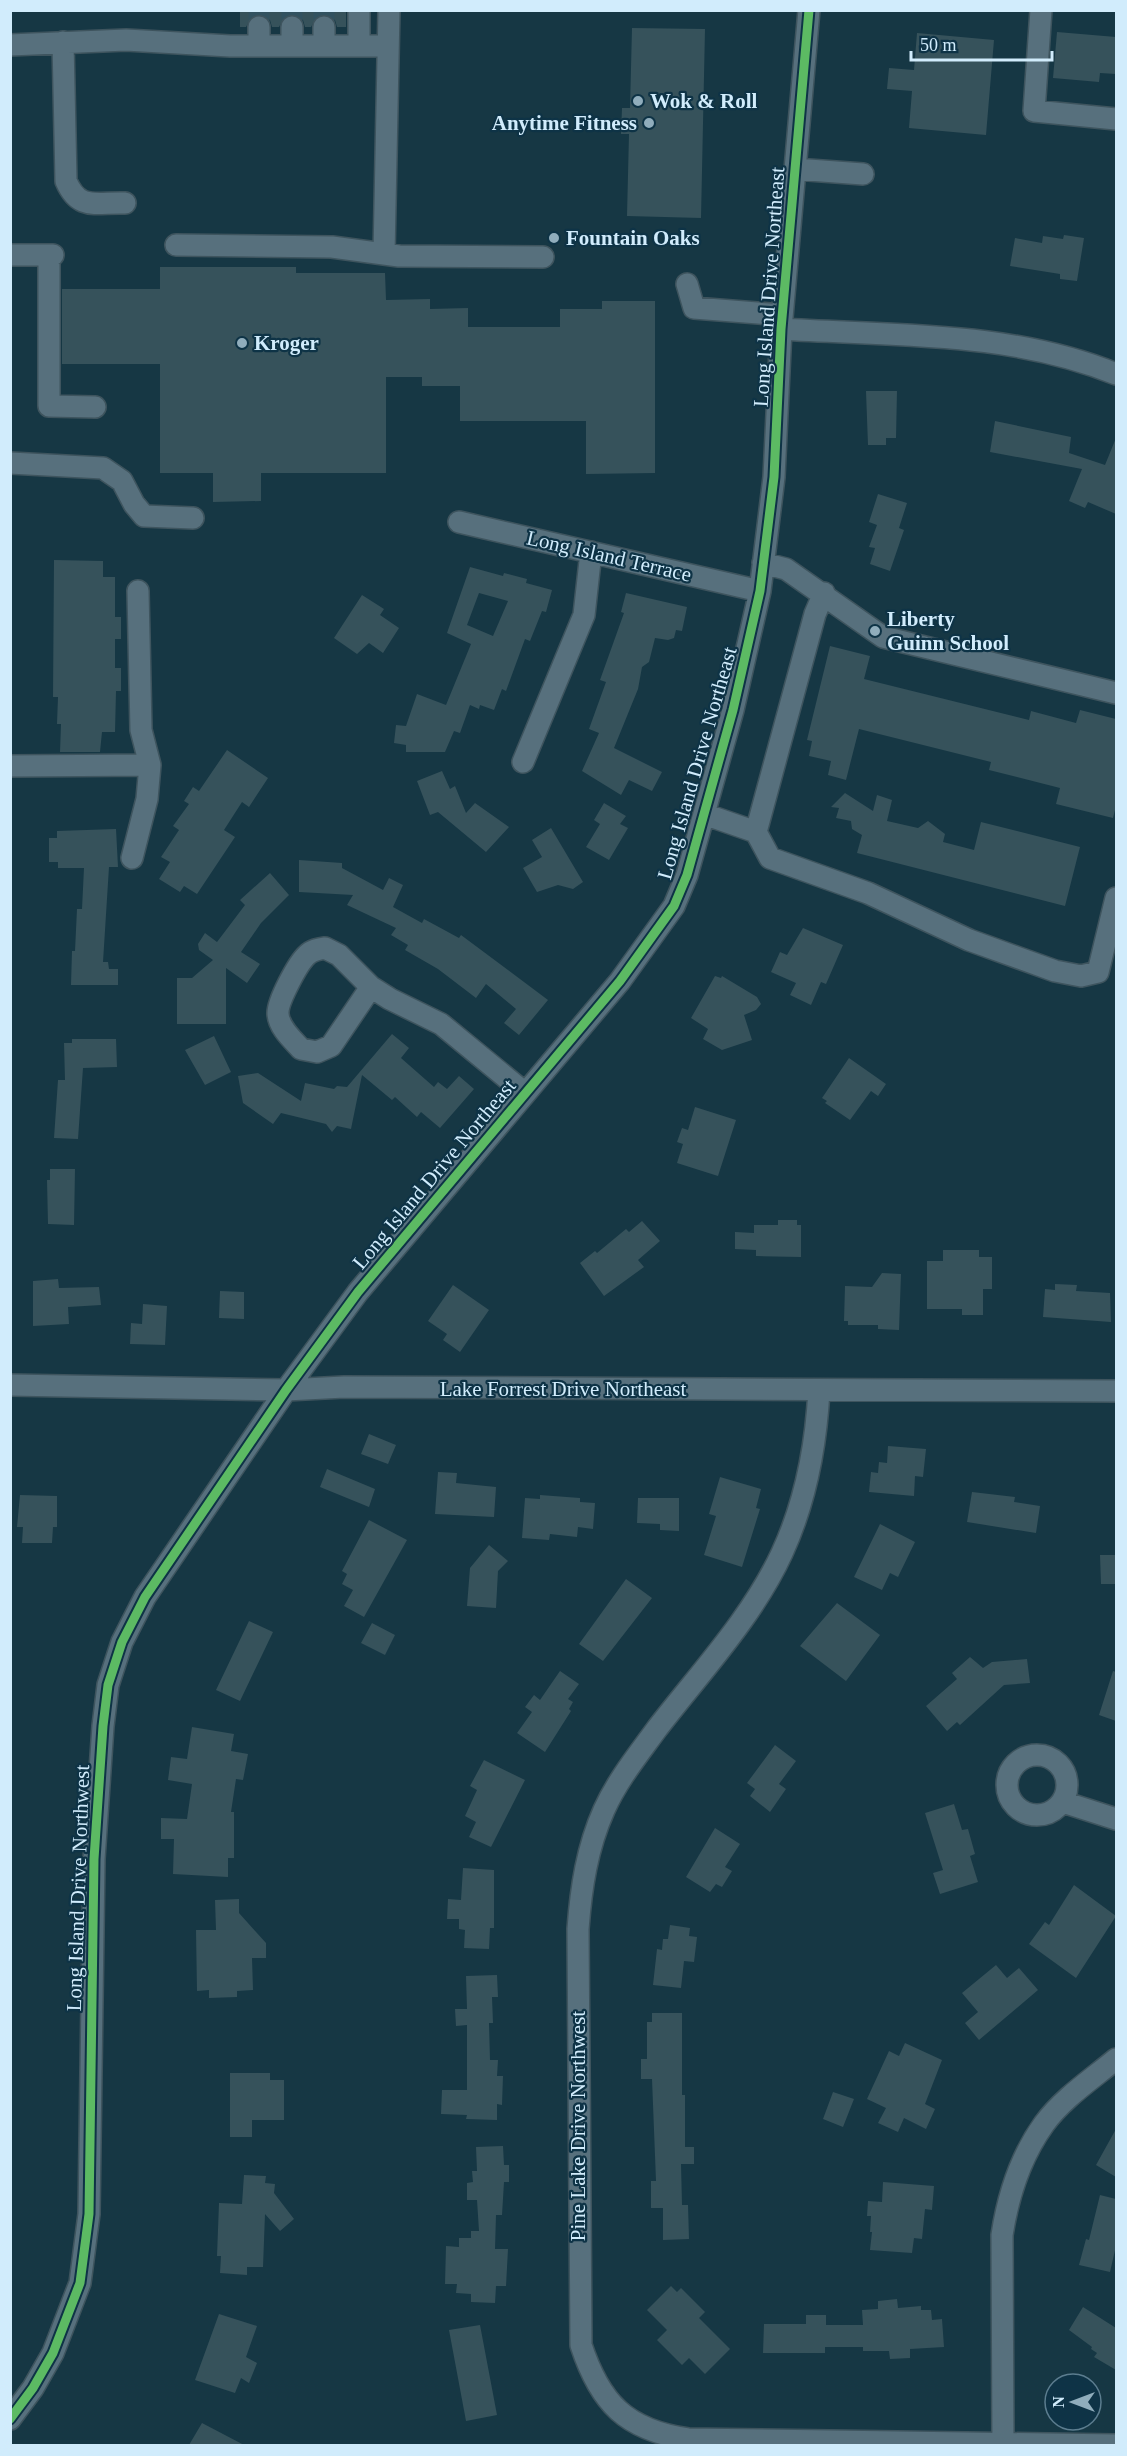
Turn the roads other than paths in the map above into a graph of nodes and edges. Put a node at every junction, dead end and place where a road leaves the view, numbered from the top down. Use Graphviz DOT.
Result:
graph roads {
  1 [pos="359,10"];
  2 [pos="389,10"];
  3 [pos="809,10"];
  4 [pos="1041,10"];
  5 [pos="63,42"];
  6 [pos="10,45"];
  7 [pos="359,46"];
  8 [pos="388,46"];
  9 [pos="1116,119"];
  10 [pos="795,169"];
  11 [pos="863,174"];
  12 [pos="125,203"];
  13 [pos="176,245"];
  14 [pos="384,254"];
  15 [pos="10,255"];
  16 [pos="543,257"];
  17 [pos="687,284"];
  18 [pos="782,322"];
  19 [pos="1116,374"];
  20 [pos="95,406"];
  21 [pos="10,463"];
  22 [pos="193,518"];
  23 [pos="459,522"];
  24 [pos="591,552"];
  25 [pos="763,563"];
  26 [pos="138,591"];
  27 [pos="759,591"];
  28 [pos="824,593"];
  29 [pos="1116,693"];
  30 [pos="523,762"];
  31 [pos="150,765"];
  32 [pos="10,766"];
  33 [pos="704,814"];
  34 [pos="756,831"];
  35 [pos="132,858"];
  36 [pos="1116,898"];
  37 [pos="371,987"];
  38 [pos="525,1094"];
  39 [pos="10,1385"];
  40 [pos="286,1390"];
  41 [pos="819,1390"];
  42 [pos="1116,1391"];
  43 [pos="1063,1802"];
  44 [pos="1116,1819"];
  45 [pos="1116,2059"];
  46 [pos="10,2420"];
  47 [pos="1003,2445"];
  48 [pos="1116,2445"];
  1 -- 7 [label="street"];
  2 -- 8 [label="street"];
  3 -- 10 [label="street, Long Island Drive Northeast"];
  4 -- 9 [label="street"];
  5 -- 6 [label="street"];
  5 -- 7 [label="street"];
  5 -- 12 [label="street"];
  7 -- 8 [label="street"];
  8 -- 14 [label="street"];
  10 -- 11 [label="street"];
  10 -- 18 [label="street, Long Island Drive Northeast"];
  13 -- 14 [label="street"];
  14 -- 16 [label="street"];
  15 -- 20 [label="street"];
  17 -- 18 [label="street"];
  18 -- 19 [label="street"];
  18 -- 25 [label="street, Long Island Drive Northeast"];
  21 -- 22 [label="street"];
  23 -- 24 [label="street, Long Island Terrace"];
  24 -- 27 [label="street, Long Island Terrace"];
  24 -- 30 [label="street"];
  25 -- 27 [label="street, Long Island Drive Northeast"];
  25 -- 28 [label="street"];
  26 -- 31 [label="street"];
  27 -- 33 [label="street, Long Island Drive Northeast"];
  28 -- 29 [label="street"];
  28 -- 34 [label="street"];
  31 -- 32 [label="street"];
  31 -- 35 [label="street"];
  33 -- 34 [label="street"];
  33 -- 38 [label="street, Long Island Drive Northeast"];
  34 -- 36 [label="street"];
  37 -- 37 [label="street"];
  37 -- 38 [label="street"];
  38 -- 40 [label="street, Long Island Drive Northeast"];
  39 -- 40 [label="street, Lake Forrest Drive Northeast"];
  40 -- 41 [label="street, Lake Forrest Drive Northeast"];
  40 -- 46 [label="street, Long Island Drive Northwest"];
  41 -- 42 [label="street, Lake Forrest Drive Northeast"];
  41 -- 47 [label="street, Pine Lake Drive Northwest"];
  43 -- 44 [label="street"];
  45 -- 47 [label="street"];
  47 -- 48 [label="street, Pine Lake Drive Northwest"];
}
